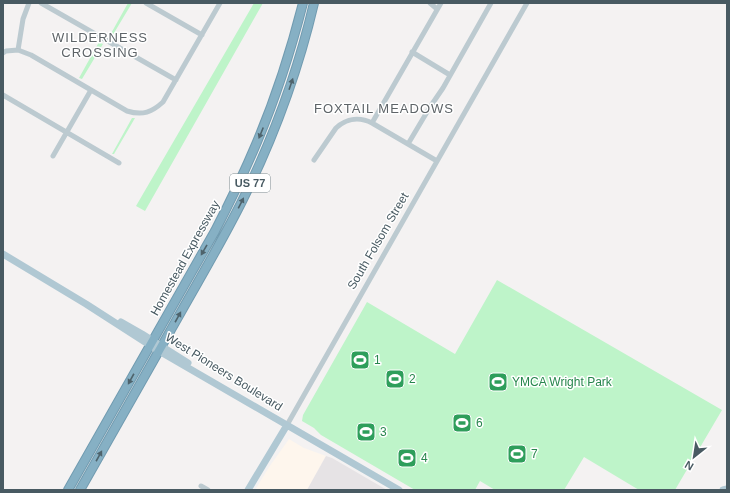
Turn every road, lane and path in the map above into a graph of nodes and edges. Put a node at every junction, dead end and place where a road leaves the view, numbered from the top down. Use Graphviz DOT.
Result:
graph roads {
  1 [pos="29,3"];
  2 [pos="41,3"];
  3 [pos="146,3"];
  4 [pos="220,3"];
  5 [pos="303,3"];
  6 [pos="314,3"];
  7 [pos="430,3"];
  8 [pos="441,3"];
  9 [pos="491,3"];
  10 [pos="519,3"];
  11 [pos="526,5"];
  12 [pos="437,9"];
  13 [pos="202,35"];
  14 [pos="18,50"];
  15 [pos="412,52"];
  16 [pos="3,53"];
  17 [pos="450,75"];
  18 [pos="176,80"];
  19 [pos="91,90"];
  20 [pos="3,95"];
  21 [pos="372,123"];
  22 [pos="67,132"];
  23 [pos="408,144"];
  24 [pos="54,156"];
  25 [pos="314,160"];
  26 [pos="437,161"];
  27 [pos="119,162"];
  28 [pos="3,254"];
  29 [pos="151,343"];
  30 [pos="160,349"];
  31 [pos="287,425"];
  32 [pos="200,486"];
  33 [pos="727,489"];
  34 [pos="68,490"];
  35 [pos="80,490"];
  36 [pos="208,490"];
  37 [pos="248,490"];
  38 [pos="399,490"];
  39 [pos="723,490"];
  1 -- 14 [label="street"];
  2 -- 18 [label="street"];
  3 -- 13 [label="street"];
  4 -- 13 [label="street"];
  5 -- 29 [label="highway, Homestead Expressway / US 77, one-way"];
  30 -- 6 [label="highway, Homestead Expressway / US 77, one-way"];
  7 -- 12 [label="street"];
  8 -- 12 [label="street"];
  9 -- 17 [label="street"];
  10 -- 11 [label="street"];
  11 -- 26 [label="street, South Folsom Street"];
  12 -- 15 [label="street"];
  13 -- 18 [label="street"];
  14 -- 16 [label="street"];
  14 -- 19 [label="street"];
  15 -- 17 [label="street"];
  15 -- 21 [label="street"];
  17 -- 23 [label="street"];
  18 -- 19 [label="street"];
  19 -- 22 [label="street"];
  20 -- 22 [label="street"];
  21 -- 23 [label="street"];
  21 -- 25 [label="street"];
  22 -- 24 [label="street"];
  22 -- 27 [label="street"];
  23 -- 26 [label="street"];
  26 -- 31 [label="street, South Folsom Street"];
  28 -- 29 [label="main road, West Pioneers Boulevard"];
  29 -- 30 [label="main road, West Pioneers Boulevard"];
  29 -- 34 [label="highway, Homestead Expressway / US 77, one-way"];
  30 -- 31 [label="main road, West Pioneers Boulevard"];
  35 -- 30 [label="highway, Homestead Expressway / US 77, one-way"];
  31 -- 37 [label="main road, South Folsom Street"];
  31 -- 38 [label="main road, West Pioneers Boulevard"];
  32 -- 36 [label="street"];
  33 -- 39 [label="main road"];
}
